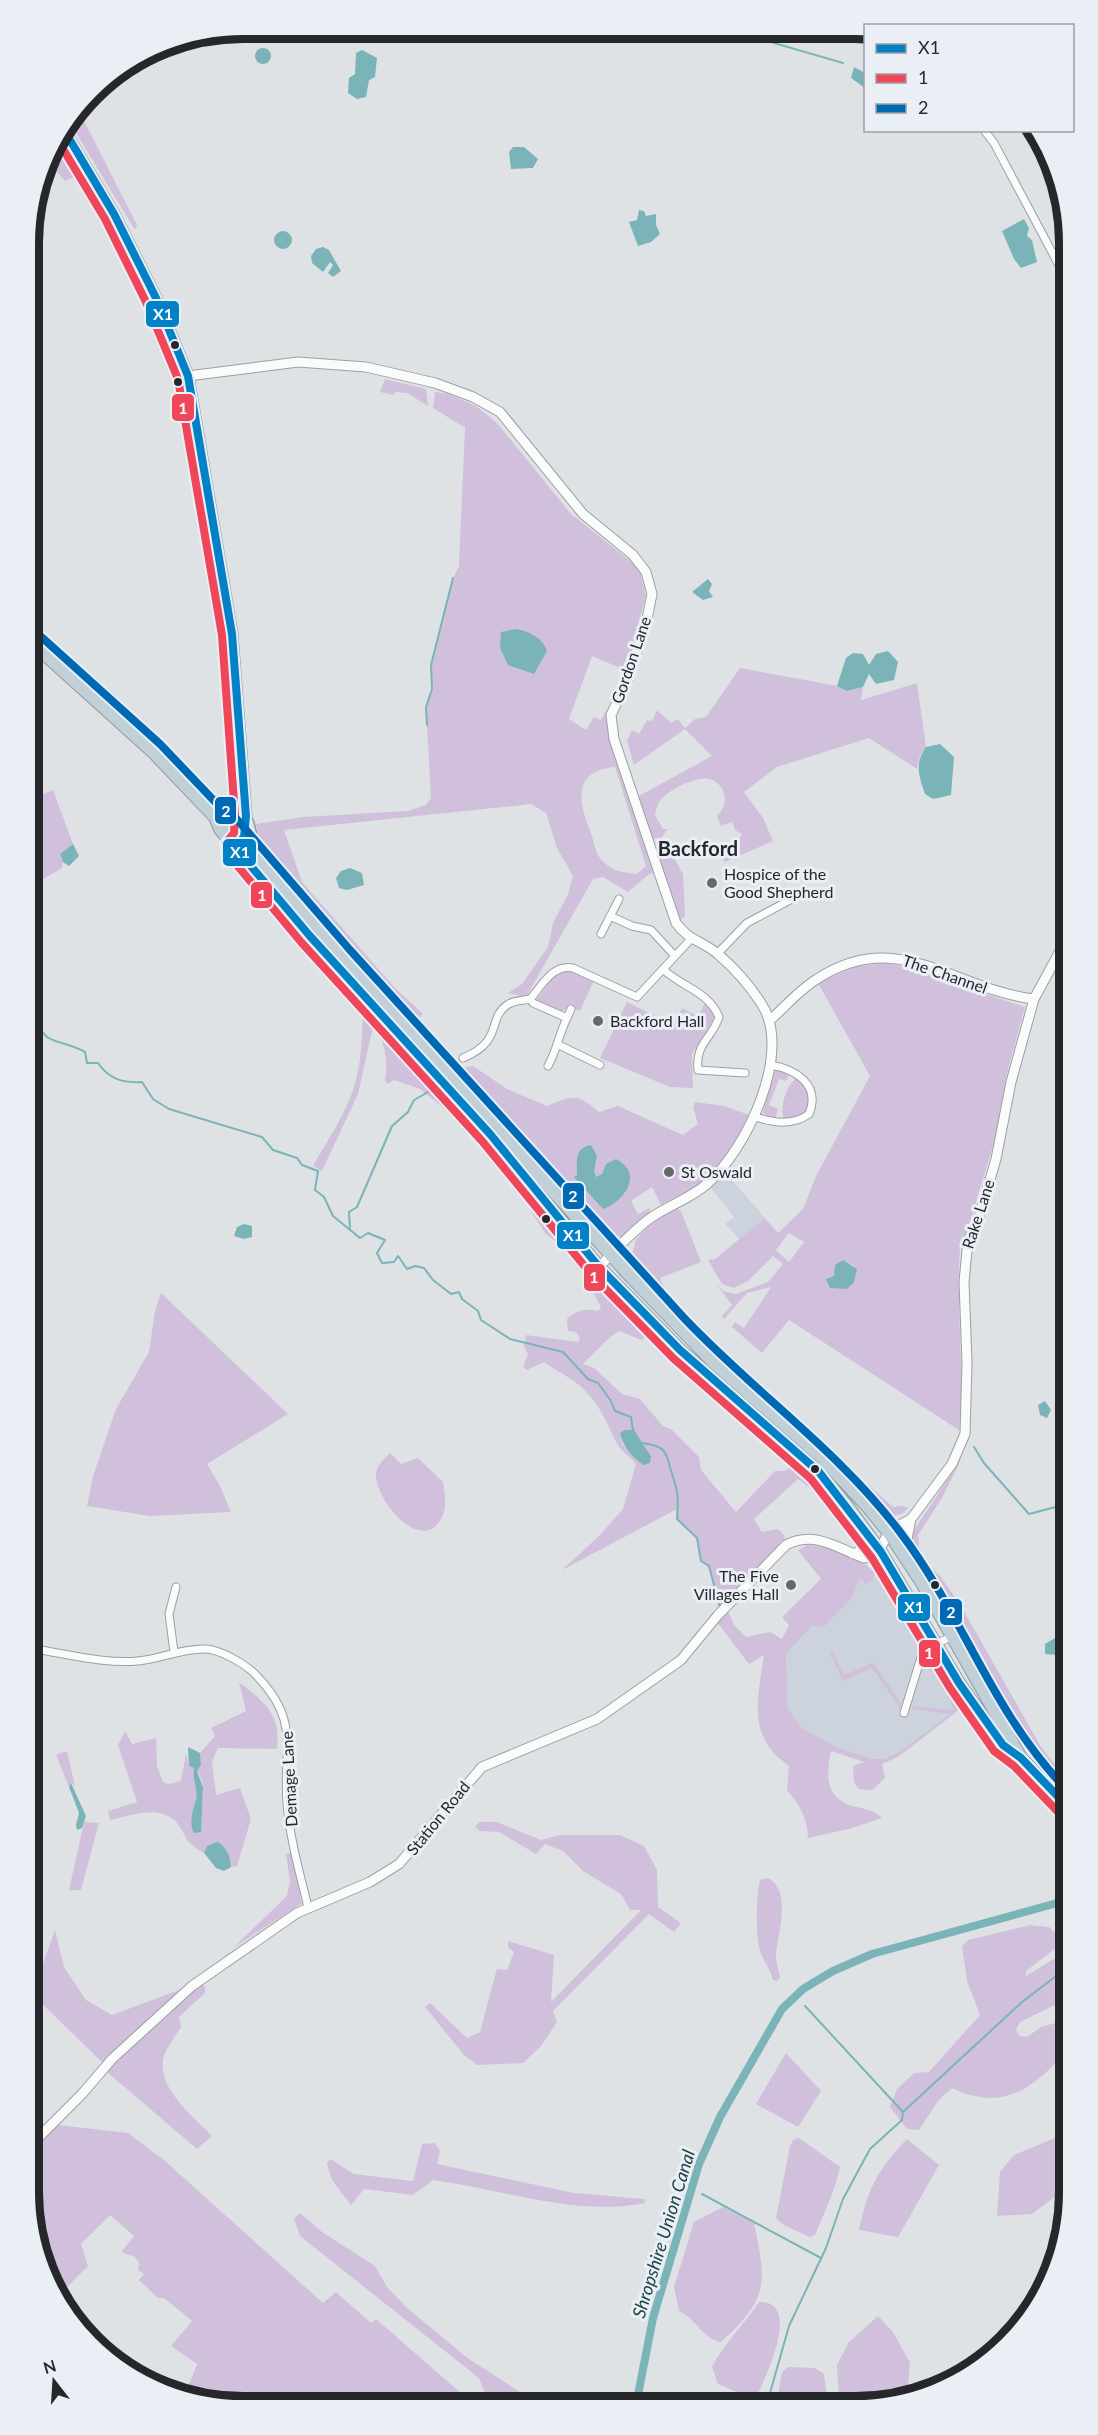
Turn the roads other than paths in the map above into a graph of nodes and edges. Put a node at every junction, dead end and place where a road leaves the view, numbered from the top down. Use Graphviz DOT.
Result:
graph roads {
  1 [pos="986,132"];
  2 [pos="68,137"];
  3 [pos="1059,265"];
  4 [pos="188,376"];
  5 [pos="39,649"];
  6 [pos="245,803"];
  7 [pos="214,816"];
  8 [pos="246,816"];
  9 [pos="238,844"];
  10 [pos="258,862"];
  11 [pos="619,899"];
  12 [pos="790,900"];
  13 [pos="610,916"];
  14 [pos="600,934"];
  15 [pos="691,939"];
  16 [pos="718,953"];
  17 [pos="1059,953"];
  18 [pos="675,956"];
  19 [pos="663,970"];
  20 [pos="530,999"];
  21 [pos="1034,999"];
  22 [pos="571,1009"];
  23 [pos="567,1018"];
  24 [pos="769,1021"];
  25 [pos="559,1045"];
  26 [pos="464,1058"];
  27 [pos="600,1065"];
  28 [pos="770,1065"];
  29 [pos="548,1066"];
  30 [pos="745,1073"];
  31 [pos="756,1117"];
  32 [pos="611,1255"];
  33 [pos="599,1267"];
  34 [pos="911,1519"];
  35 [pos="889,1533"];
  36 [pos="871,1538"];
  37 [pos="881,1552"];
  38 [pos="853,1554"];
  39 [pos="904,1554"];
  40 [pos="176,1587"];
  41 [pos="951,1637"];
  42 [pos="937,1645"];
  43 [pos="39,1650"];
  44 [pos="174,1652"];
  45 [pos="904,1713"];
  46 [pos="1021,1758"];
  47 [pos="1059,1798"];
  48 [pos="308,1907"];
  49 [pos="39,2137"];
  1 -- 3 [label="street"];
  2 -- 4 [label="main road"];
  4 -- 6 [label="main road"];
  4 -- 15 [label="street, Gordon Lane"];
  5 -- 7 [label="highway"];
  6 -- 7 [label="main road"];
  6 -- 8 [label="main road"];
  7 -- 9 [label="highway"];
  8 -- 9 [label="main road"];
  8 -- 10 [label="main road"];
  9 -- 10 [label="highway"];
  9 -- 33 [label="highway"];
  10 -- 32 [label="highway"];
  11 -- 13 [label="street"];
  12 -- 16 [label="street"];
  13 -- 14 [label="street"];
  13 -- 18 [label="street"];
  15 -- 16 [label="street, Gordon Lane"];
  15 -- 18 [label="street"];
  16 -- 24 [label="street, Gordon Lane"];
  17 -- 21 [label="street, Rake Lane"];
  18 -- 19 [label="street"];
  19 -- 20 [label="street"];
  19 -- 30 [label="street"];
  20 -- 23 [label="street"];
  20 -- 26 [label="street"];
  21 -- 24 [label="street, The Channel"];
  21 -- 34 [label="street, Rake Lane"];
  22 -- 23 [label="street"];
  23 -- 25 [label="street"];
  24 -- 28 [label="street"];
  25 -- 27 [label="street"];
  25 -- 29 [label="street"];
  28 -- 31 [label="street"];
  28 -- 31 [label="street"];
  31 -- 32 [label="street"];
  32 -- 33 [label="street"];
  32 -- 35 [label="highway"];
  33 -- 36 [label="highway"];
  34 -- 35 [label="street, Rake Lane"];
  34 -- 39 [label="street, Rake Lane"];
  35 -- 37 [label="street"];
  35 -- 39 [label="highway"];
  36 -- 37 [label="highway"];
  36 -- 38 [label="street"];
  37 -- 38 [label="street, Station Road"];
  37 -- 42 [label="highway"];
  38 -- 48 [label="street, Station Road"];
  39 -- 41 [label="highway"];
  40 -- 44 [label="street"];
  41 -- 42 [label="street"];
  41 -- 46 [label="highway"];
  42 -- 45 [label="street"];
  42 -- 46 [label="highway"];
  43 -- 44 [label="street, Demage Lane"];
  44 -- 48 [label="street, Demage Lane"];
  46 -- 47 [label="highway"];
  48 -- 49 [label="street, Station Road"];
}
